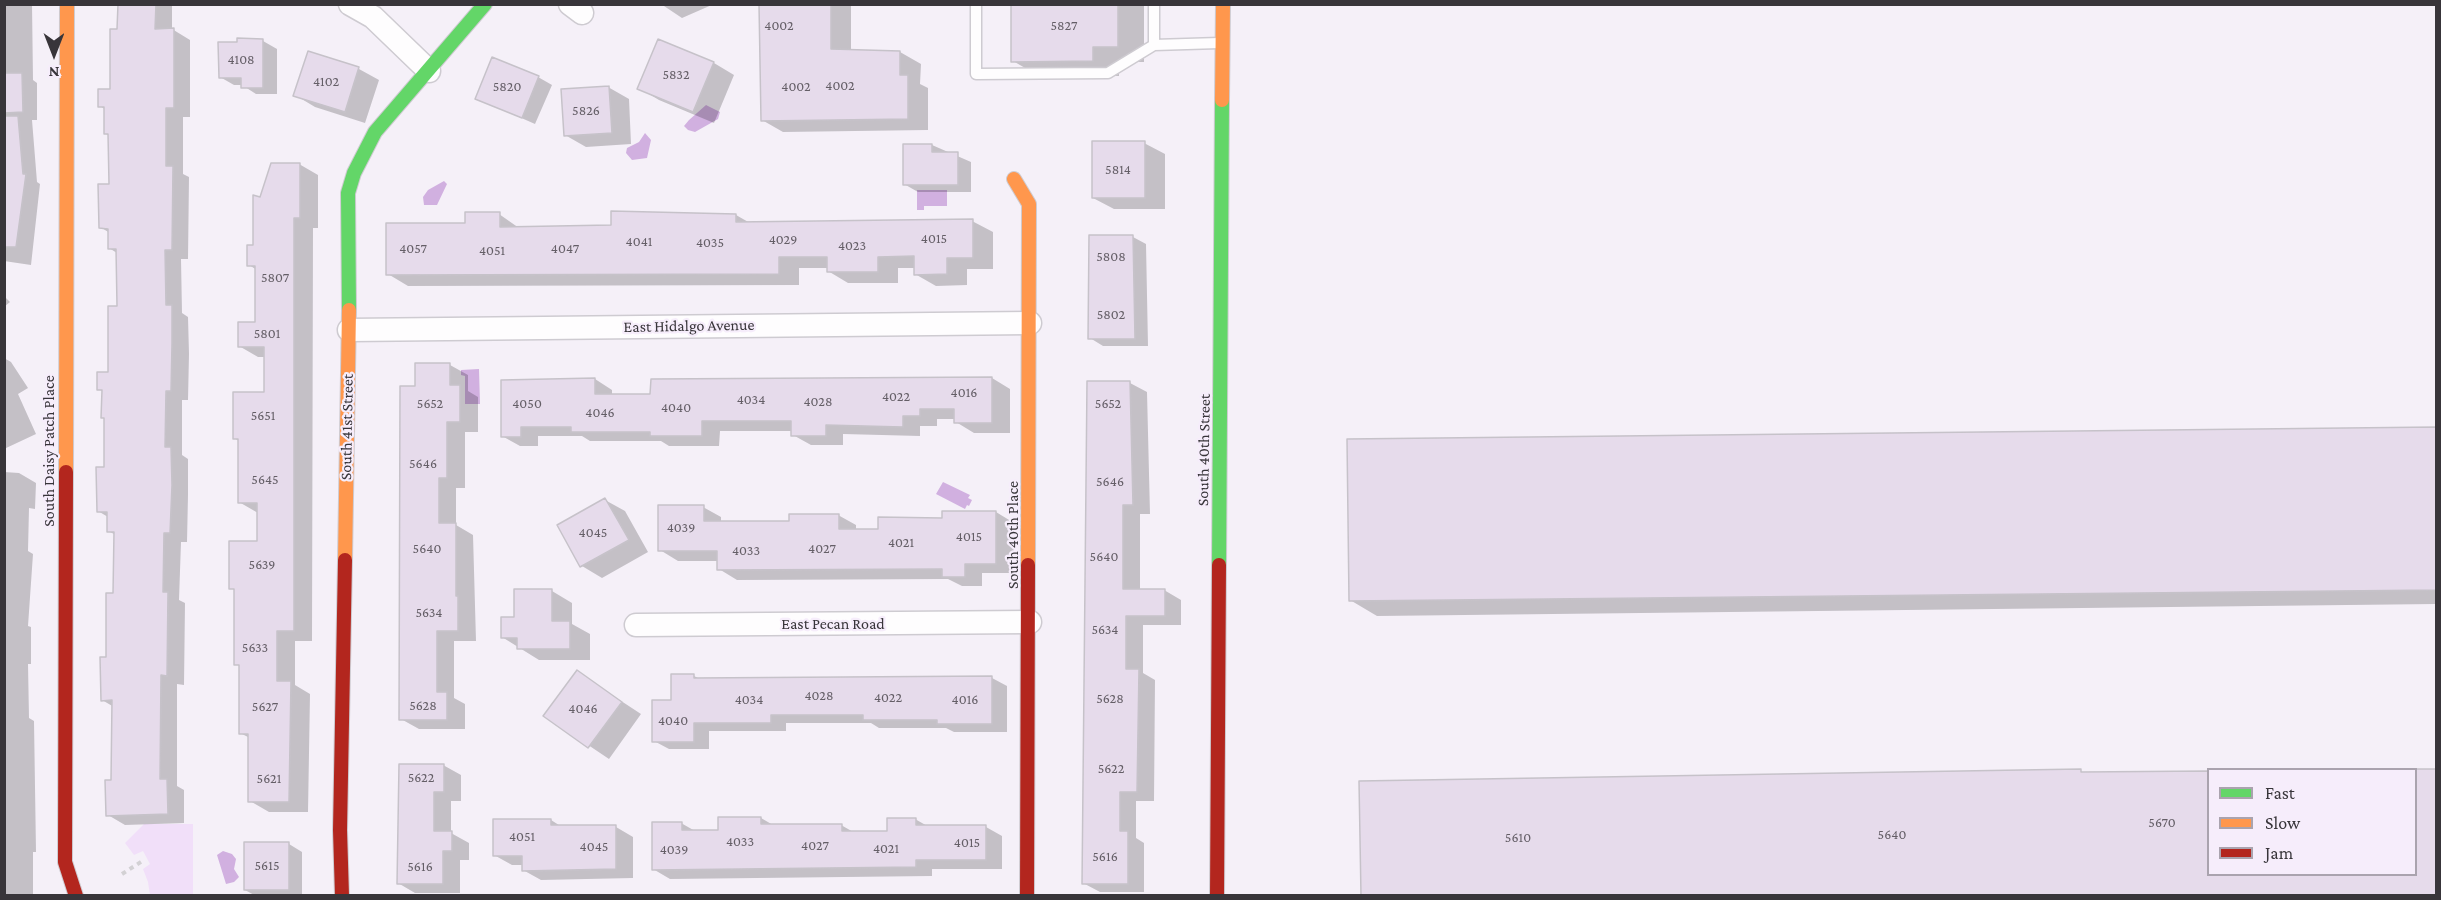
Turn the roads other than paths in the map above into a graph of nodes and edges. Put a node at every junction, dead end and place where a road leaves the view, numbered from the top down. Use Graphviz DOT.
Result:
graph roads {
  1 [pos="67,4"];
  2 [pos="350,4"];
  3 [pos="485,4"];
  4 [pos="976,4"];
  5 [pos="1154,4"];
  6 [pos="1223,4"];
  7 [pos="1223,43"];
  8 [pos="1154,45"];
  9 [pos="429,71"];
  10 [pos="1014,179"];
  11 [pos="1030,323"];
  12 [pos="349,330"];
  13 [pos="1030,622"];
  14 [pos="636,625"];
  15 [pos="76,896"];
  16 [pos="342,896"];
  17 [pos="1027,896"];
  18 [pos="1216,896"];
  1 -- 15 [label="street, South Daisy Patch Place"];
  2 -- 9 [label="street"];
  3 -- 9 [label="street, South 41st Street"];
  4 -- 8 [label="lane"];
  5 -- 8 [label="lane"];
  6 -- 7 [label="street, South 40th Street"];
  7 -- 8 [label="lane"];
  7 -- 18 [label="street, South 40th Street"];
  9 -- 12 [label="street, South 41st Street"];
  10 -- 11 [label="street, South 40th Place"];
  11 -- 12 [label="street, East Hidalgo Avenue"];
  11 -- 13 [label="street, South 40th Place"];
  12 -- 16 [label="street, South 41st Street"];
  13 -- 14 [label="street, East Pecan Road"];
  13 -- 17 [label="street, South 40th Place"];
}
